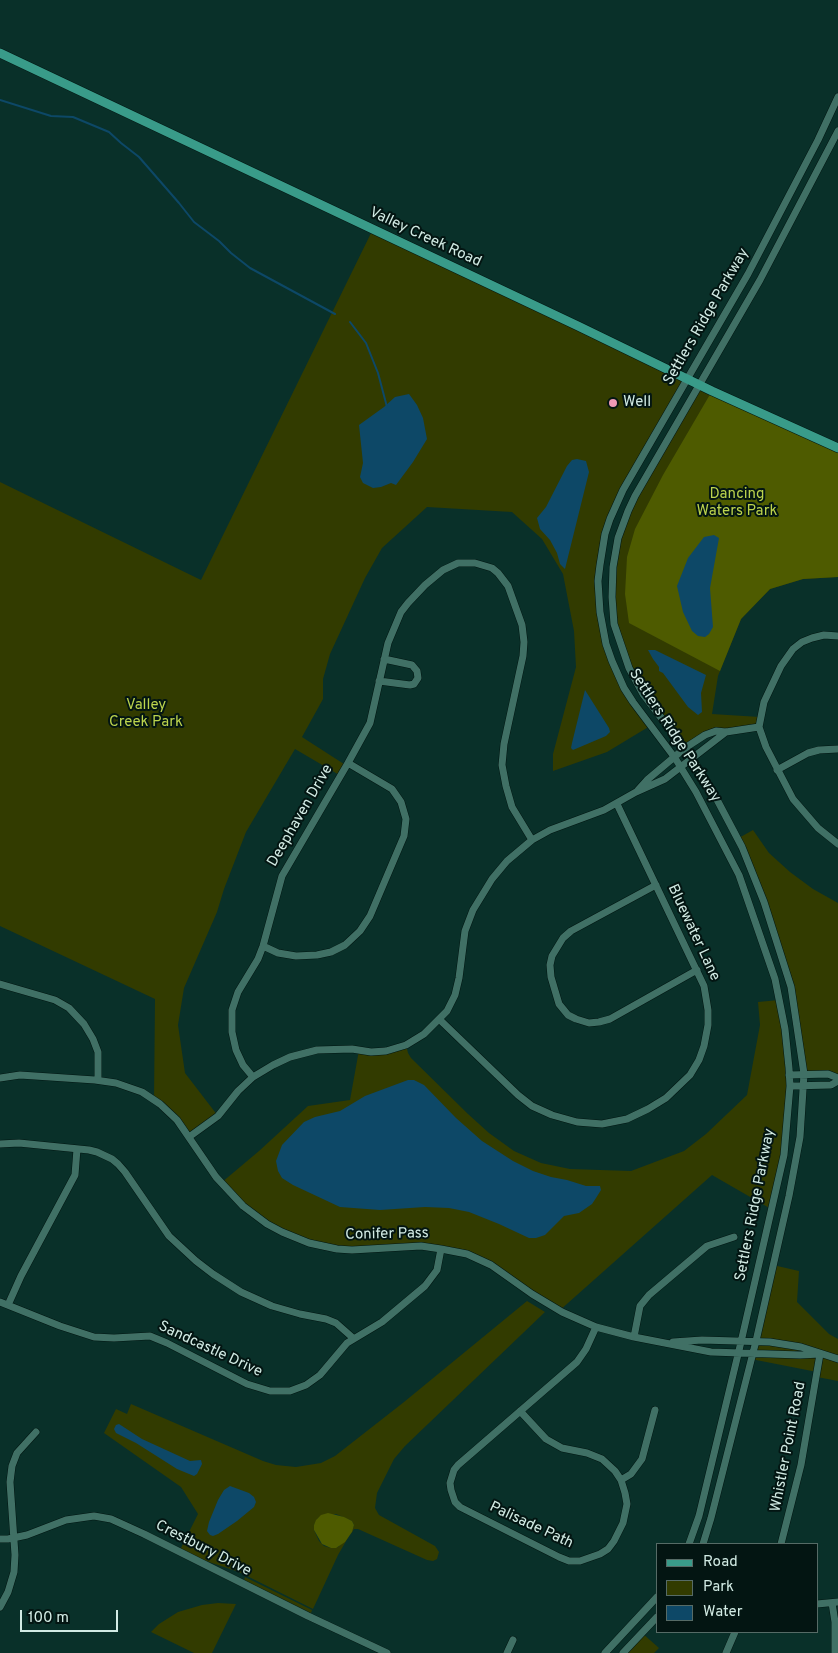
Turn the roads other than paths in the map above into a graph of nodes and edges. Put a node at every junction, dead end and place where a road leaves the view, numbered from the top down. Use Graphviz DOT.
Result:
graph roads {
  1 [pos="0,53"];
  2 [pos="838,97"];
  3 [pos="838,131"];
  4 [pos="687,379"];
  5 [pos="699,385"];
  6 [pos="838,448"];
  7 [pos="838,636"];
  8 [pos="384,659"];
  9 [pos="379,681"];
  10 [pos="759,727"];
  11 [pos="726,732"];
  12 [pos="685,748"];
  13 [pos="838,749"];
  14 [pos="675,758"];
  15 [pos="692,758"];
  16 [pos="348,763"];
  17 [pos="681,767"];
  18 [pos="777,770"];
  19 [pos="636,792"];
  20 [pos="617,804"];
  21 [pos="532,840"];
  22 [pos="838,844"];
  23 [pos="656,884"];
  24 [pos="263,946"];
  25 [pos="697,970"];
  26 [pos="0,984"];
  27 [pos="439,1019"];
  28 [pos="804,1074"];
  29 [pos="789,1075"];
  30 [pos="253,1077"];
  31 [pos="0,1078"];
  32 [pos="838,1079"];
  33 [pos="98,1080"];
  34 [pos="790,1086"];
  35 [pos="804,1086"];
  36 [pos="189,1137"];
  37 [pos="0,1144"];
  38 [pos="77,1149"];
  39 [pos="734,1237"];
  40 [pos="441,1249"];
  41 [pos="0,1302"];
  42 [pos="8,1305"];
  43 [pos="596,1327"];
  44 [pos="634,1337"];
  45 [pos="353,1338"];
  46 [pos="756,1341"];
  47 [pos="741,1342"];
  48 [pos="669,1343"];
  49 [pos="738,1352"];
  50 [pos="753,1353"];
  51 [pos="820,1354"];
  52 [pos="838,1359"];
  53 [pos="655,1410"];
  54 [pos="520,1411"];
  55 [pos="36,1432"];
  56 [pos="621,1480"];
  57 [pos="14,1538"];
  58 [pos="0,1539"];
  59 [pos="689,1543"];
  60 [pos="703,1543"];
  61 [pos="781,1543"];
  62 [pos="656,1598"];
  63 [pos="835,1603"];
  64 [pos="818,1604"];
  65 [pos="0,1607"];
  66 [pos="656,1618"];
  67 [pos="734,1633"];
  68 [pos="513,1640"];
  69 [pos="387,1653"];
  70 [pos="507,1653"];
  71 [pos="605,1653"];
  72 [pos="623,1653"];
  73 [pos="726,1653"];
  74 [pos="835,1653"];
  1 -- 4 [label="main road, Valley Creek Road"];
  2 -- 4 [label="street, Settlers Ridge Parkway"];
  3 -- 5 [label="street, Settlers Ridge Parkway"];
  4 -- 5 [label="main road, Valley Creek Road"];
  4 -- 14 [label="street, Settlers Ridge Parkway"];
  5 -- 6 [label="main road, Valley Creek Road"];
  5 -- 12 [label="street, Settlers Ridge Parkway"];
  7 -- 10 [label="street"];
  8 -- 9 [label="street, Deephaven Drive"];
  8 -- 9 [label="street"];
  8 -- 21 [label="street, Deephaven Drive"];
  9 -- 16 [label="street, Deephaven Drive"];
  10 -- 11 [label="street"];
  10 -- 18 [label="street"];
  11 -- 12 [label="street"];
  11 -- 15 [label="street"];
  12 -- 14 [label="street"];
  12 -- 15 [label="street, Settlers Ridge Parkway"];
  13 -- 18 [label="street"];
  14 -- 17 [label="street, Settlers Ridge Parkway"];
  14 -- 19 [label="street"];
  15 -- 17 [label="street"];
  15 -- 28 [label="street, Settlers Ridge Parkway"];
  16 -- 24 [label="street, Deephaven Drive"];
  16 -- 24 [label="street"];
  17 -- 19 [label="street"];
  17 -- 29 [label="street, Settlers Ridge Parkway"];
  18 -- 22 [label="street"];
  19 -- 20 [label="street"];
  20 -- 21 [label="street"];
  20 -- 23 [label="street, Bluewater Lane"];
  21 -- 27 [label="street"];
  23 -- 25 [label="street, Bluewater Lane"];
  23 -- 25 [label="street"];
  24 -- 30 [label="street, Deephaven Drive"];
  25 -- 27 [label="street, Bluewater Lane"];
  26 -- 33 [label="street"];
  27 -- 30 [label="street"];
  28 -- 29 [label="street"];
  28 -- 32 [label="street"];
  28 -- 35 [label="street, Settlers Ridge Parkway"];
  29 -- 34 [label="street, Settlers Ridge Parkway"];
  30 -- 36 [label="street"];
  31 -- 33 [label="street, Conifer Pass"];
  32 -- 35 [label="street"];
  33 -- 36 [label="street, Conifer Pass"];
  34 -- 35 [label="street"];
  34 -- 47 [label="street, Settlers Ridge Parkway"];
  35 -- 46 [label="street, Settlers Ridge Parkway"];
  36 -- 40 [label="street, Conifer Pass"];
  37 -- 38 [label="street"];
  38 -- 42 [label="street"];
  38 -- 45 [label="street"];
  39 -- 44 [label="street"];
  40 -- 43 [label="street, Conifer Pass"];
  40 -- 45 [label="street, Sandcastle Drive"];
  41 -- 42 [label="street, Sandcastle Drive"];
  42 -- 45 [label="street, Sandcastle Drive"];
  43 -- 44 [label="street, Conifer Pass"];
  43 -- 54 [label="street, Palisade Path"];
  44 -- 48 [label="street, Conifer Pass"];
  46 -- 47 [label="street, Conifer Pass"];
  46 -- 50 [label="street, Settlers Ridge Parkway"];
  46 -- 51 [label="street, Conifer Pass"];
  47 -- 48 [label="street, Conifer Pass"];
  47 -- 49 [label="street, Settlers Ridge Parkway"];
  48 -- 49 [label="street, Conifer Pass"];
  49 -- 50 [label="street, Conifer Pass"];
  49 -- 59 [label="street, Settlers Ridge Parkway"];
  50 -- 51 [label="street, Conifer Pass"];
  50 -- 60 [label="street, Settlers Ridge Parkway"];
  51 -- 52 [label="street, Conifer Pass"];
  51 -- 61 [label="street, Whistler Point Road"];
  53 -- 56 [label="street"];
  54 -- 56 [label="street, Palisade Path"];
  54 -- 56 [label="street, Palisade Path"];
  55 -- 57 [label="street"];
  57 -- 58 [label="street, Crestbury Drive"];
  57 -- 65 [label="street"];
  57 -- 69 [label="street, Crestbury Drive"];
  62 -- 71 [label="street"];
  63 -- 64 [label="street"];
  63 -- 74 [label="street"];
  66 -- 72 [label="street"];
  67 -- 73 [label="street"];
  68 -- 70 [label="street"];
}
